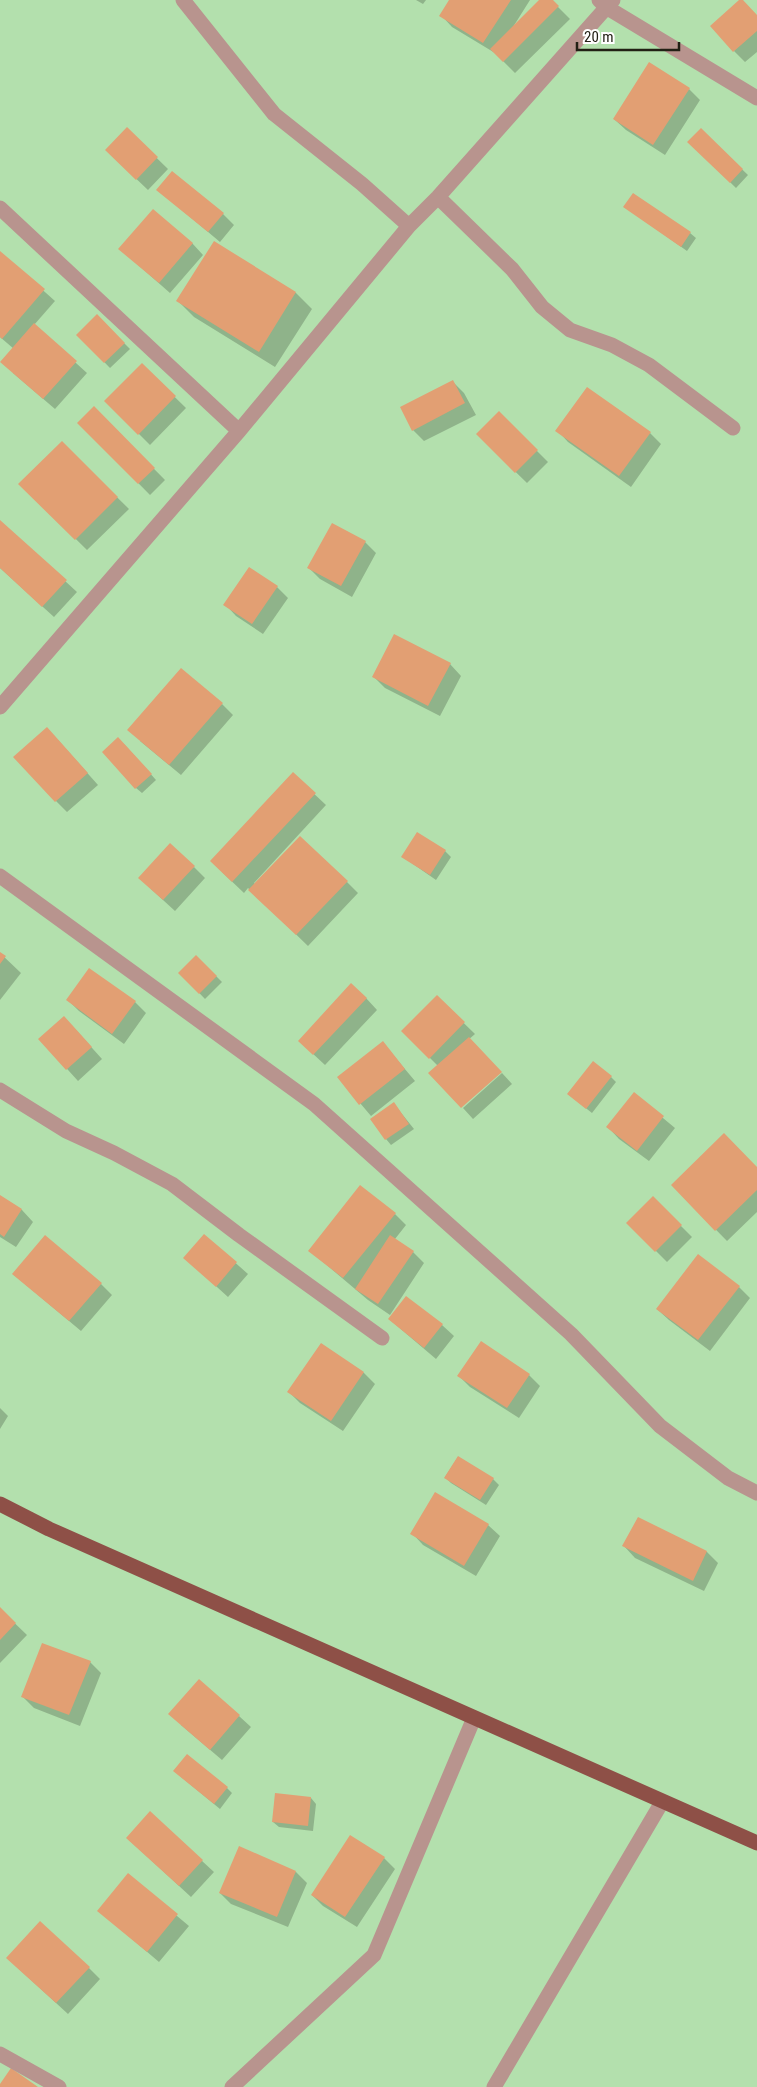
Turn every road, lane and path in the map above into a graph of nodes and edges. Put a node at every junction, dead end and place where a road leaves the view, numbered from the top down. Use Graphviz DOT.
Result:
graph roads {
  1 [pos="183,0"];
  2 [pos="606,2"];
  3 [pos="757,98"];
  4 [pos="438,197"];
  5 [pos="0,208"];
  6 [pos="409,226"];
  7 [pos="734,428"];
  8 [pos="239,431"];
  9 [pos="0,707"];
  10 [pos="0,876"];
  11 [pos="0,1090"];
  12 [pos="382,1338"];
  13 [pos="757,1493"];
  14 [pos="0,1504"];
  15 [pos="474,1718"];
  16 [pos="662,1802"];
  17 [pos="757,1843"];
  18 [pos="0,2054"];
  19 [pos="59,2087"];
  20 [pos="232,2087"];
  21 [pos="494,2087"];
  1 -- 6 [label="street"];
  2 -- 3 [label="street"];
  2 -- 4 [label="street"];
  4 -- 6 [label="street"];
  4 -- 7 [label="street"];
  5 -- 8 [label="street"];
  6 -- 8 [label="street"];
  8 -- 9 [label="street"];
  10 -- 13 [label="street"];
  11 -- 12 [label="street"];
  14 -- 15 [label="main road"];
  15 -- 16 [label="main road"];
  15 -- 20 [label="street"];
  16 -- 17 [label="main road"];
  16 -- 21 [label="street"];
  18 -- 19 [label="street"];
}
